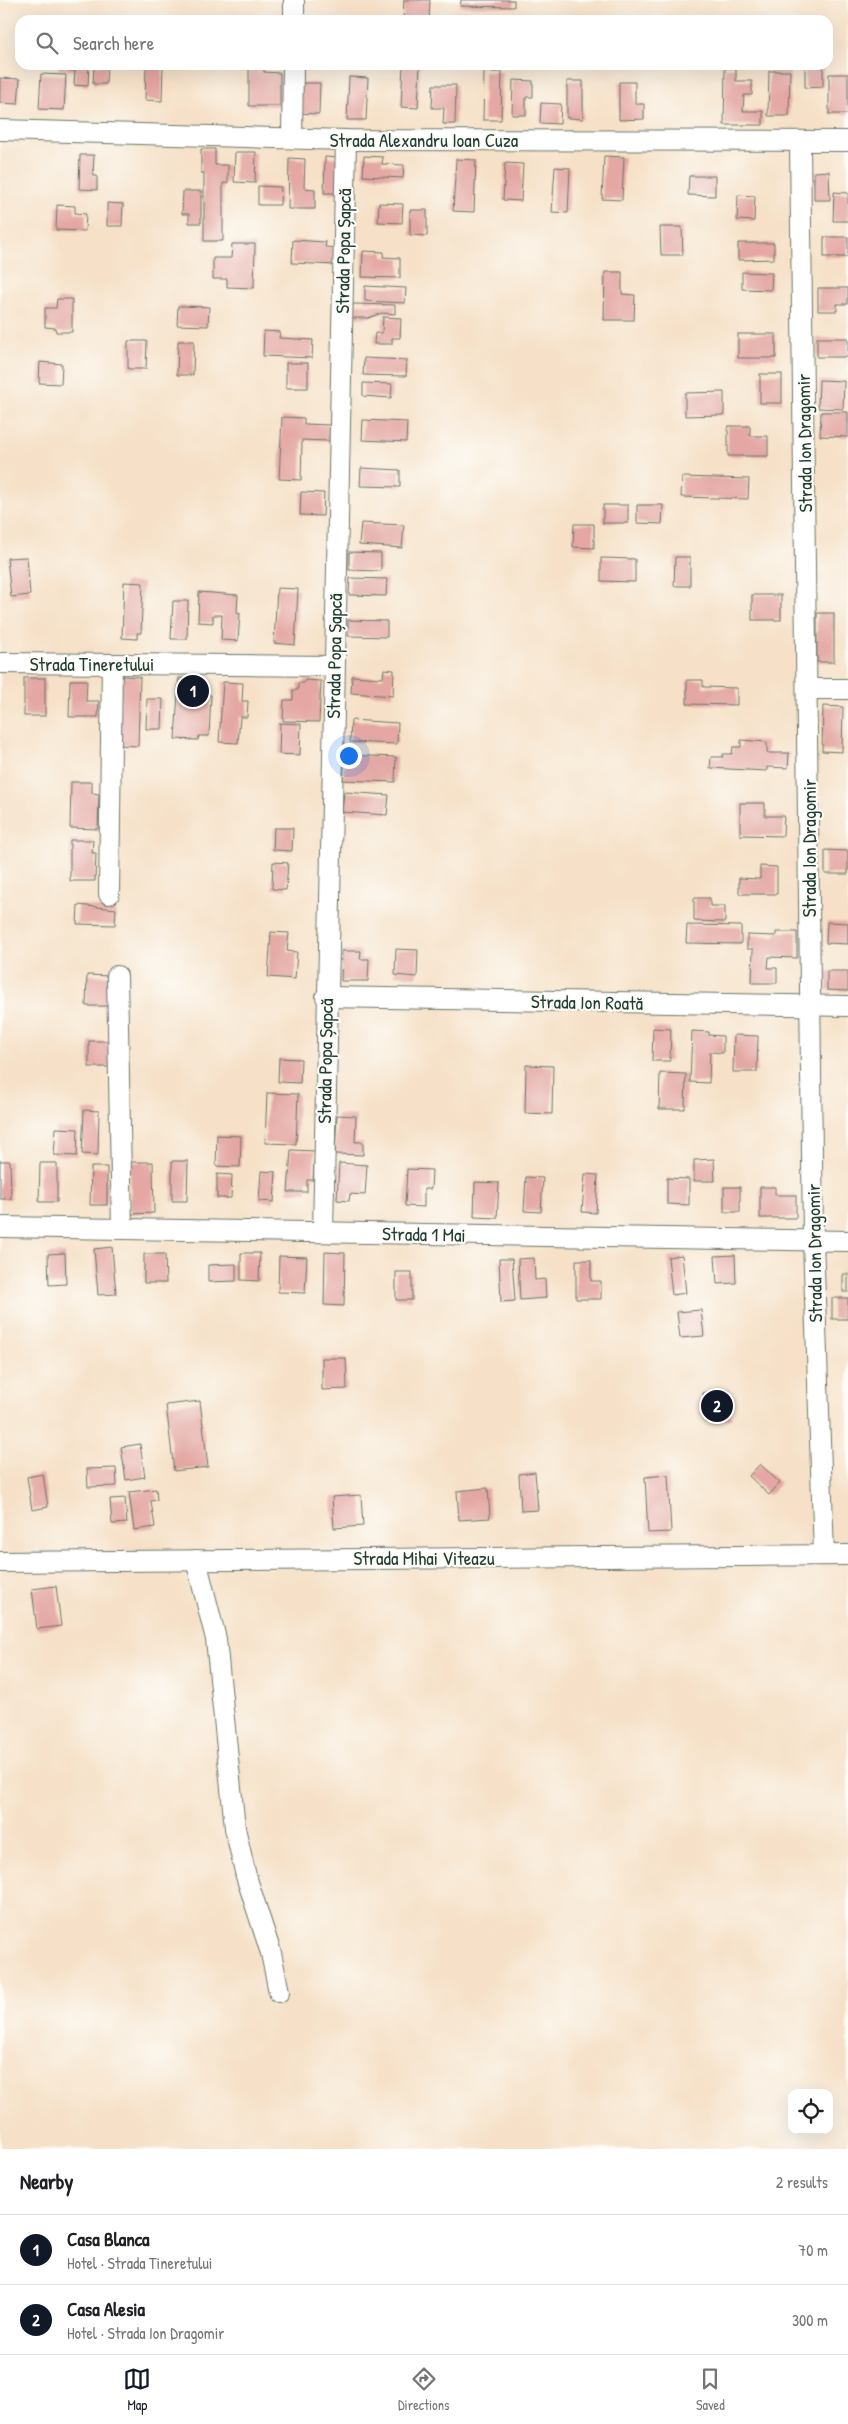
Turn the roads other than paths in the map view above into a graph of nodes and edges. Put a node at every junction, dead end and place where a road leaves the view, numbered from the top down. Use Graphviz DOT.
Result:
graph roads {
  1 [pos="294,0"];
  2 [pos="294,15"];
  3 [pos="293,70"];
  4 [pos="0,130"];
  5 [pos="292,138"];
  6 [pos="346,140"];
  7 [pos="848,141"];
  8 [pos="800,142"];
  9 [pos="0,663"];
  10 [pos="112,664"];
  11 [pos="334,666"];
  12 [pos="807,689"];
  13 [pos="848,689"];
  14 [pos="109,894"];
  15 [pos="117,976"];
  16 [pos="326,997"];
  17 [pos="810,1006"];
  18 [pos="848,1006"];
  19 [pos="0,1228"];
  20 [pos="122,1229"];
  21 [pos="323,1232"];
  22 [pos="813,1241"];
  23 [pos="848,1241"];
  24 [pos="824,1554"];
  25 [pos="848,1554"];
  26 [pos="196,1560"];
  27 [pos="0,1562"];
  28 [pos="279,1992"];
  1 -- 2 [label="street"];
  3 -- 5 [label="street"];
  4 -- 5 [label="street, Strada Alexandru Ioan Cuza"];
  5 -- 6 [label="street, Strada Alexandru Ioan Cuza"];
  6 -- 8 [label="street, Strada Alexandru Ioan Cuza"];
  6 -- 11 [label="street, Strada Popa Șapcă"];
  7 -- 8 [label="street, Strada Alexandru Ioan Cuza"];
  8 -- 12 [label="street, Strada Ion Dragomir"];
  9 -- 10 [label="street, Strada Tineretului"];
  10 -- 11 [label="street, Strada Tineretului"];
  10 -- 14 [label="street"];
  11 -- 16 [label="street, Strada Popa Șapcă"];
  12 -- 13 [label="street"];
  12 -- 17 [label="street, Strada Ion Dragomir"];
  15 -- 20 [label="street"];
  16 -- 17 [label="street, Strada Ion Roată"];
  16 -- 21 [label="street, Strada Popa Șapcă"];
  17 -- 18 [label="street, Strada Ion Roată"];
  17 -- 22 [label="street, Strada Ion Dragomir"];
  19 -- 20 [label="street, Strada 1 Mai"];
  20 -- 21 [label="street, Strada 1 Mai"];
  21 -- 22 [label="street, Strada 1 Mai"];
  22 -- 23 [label="street, Strada 1 Mai"];
  22 -- 24 [label="street, Strada Ion Dragomir"];
  24 -- 25 [label="street, Strada Mihai Viteazu"];
  24 -- 26 [label="street, Strada Mihai Viteazu"];
  26 -- 27 [label="street, Strada Mihai Viteazu"];
  26 -- 28 [label="street"];
}
